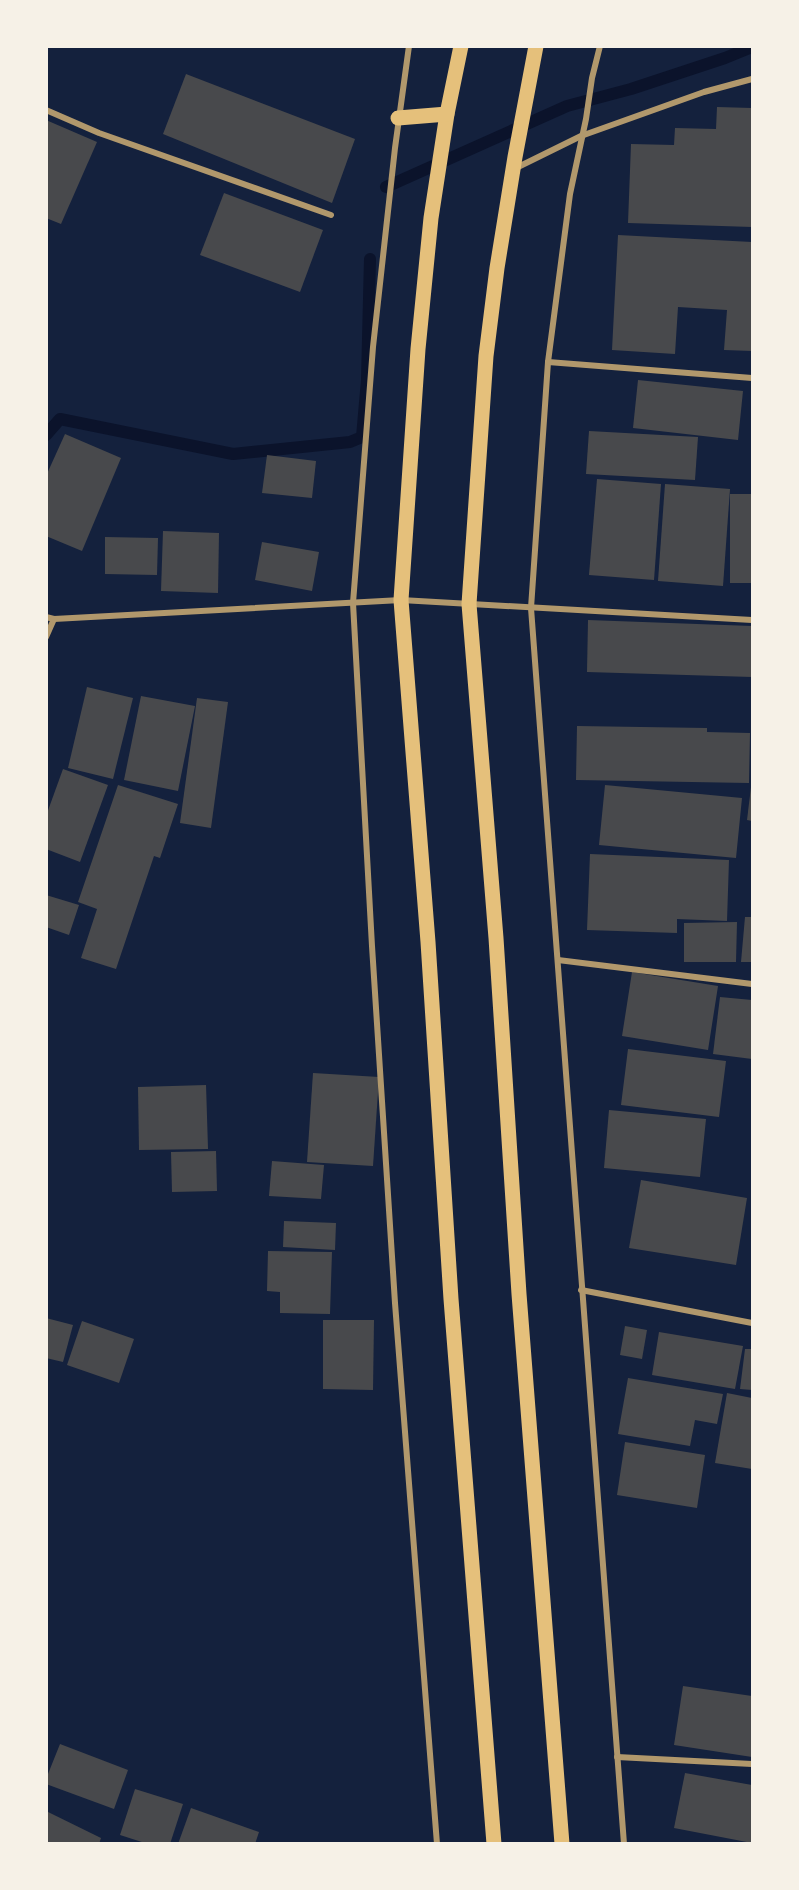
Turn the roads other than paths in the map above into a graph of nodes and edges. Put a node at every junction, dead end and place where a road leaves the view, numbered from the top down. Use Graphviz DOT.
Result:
graph roads {
  1 [pos="409,46"];
  2 [pos="461,46"];
  3 [pos="536,46"];
  4 [pos="600,46"];
  5 [pos="753,79"];
  6 [pos="46,110"];
  7 [pos="447,114"];
  8 [pos="398,118"];
  9 [pos="581,136"];
  10 [pos="514,163"];
  11 [pos="331,215"];
  12 [pos="548,362"];
  13 [pos="753,378"];
  14 [pos="401,600"];
  15 [pos="353,603"];
  16 [pos="469,604"];
  17 [pos="531,608"];
  18 [pos="50,618"];
  19 [pos="753,620"];
  20 [pos="46,636"];
  21 [pos="558,960"];
  22 [pos="753,984"];
  23 [pos="581,1290"];
  24 [pos="753,1323"];
  25 [pos="617,1757"];
  26 [pos="753,1764"];
  27 [pos="437,1844"];
  28 [pos="494,1844"];
  29 [pos="562,1844"];
  30 [pos="624,1844"];
  1 -- 8 [label="street"];
  2 -- 7 [label="main road"];
  3 -- 10 [label="main road"];
  4 -- 9 [label="street"];
  5 -- 9 [label="street"];
  6 -- 11 [label="street"];
  7 -- 8 [label="main road"];
  7 -- 14 [label="main road"];
  8 -- 15 [label="street"];
  9 -- 10 [label="street"];
  9 -- 12 [label="street"];
  10 -- 16 [label="main road"];
  12 -- 13 [label="street"];
  12 -- 17 [label="street"];
  14 -- 15 [label="street"];
  14 -- 16 [label="street"];
  14 -- 28 [label="main road"];
  15 -- 18 [label="street"];
  15 -- 27 [label="street"];
  16 -- 17 [label="street"];
  16 -- 29 [label="main road"];
  17 -- 19 [label="street"];
  17 -- 21 [label="street"];
  18 -- 20 [label="street"];
  21 -- 22 [label="street"];
  21 -- 23 [label="street"];
  23 -- 24 [label="street"];
  23 -- 25 [label="street"];
  25 -- 26 [label="street"];
  25 -- 30 [label="street"];
}
